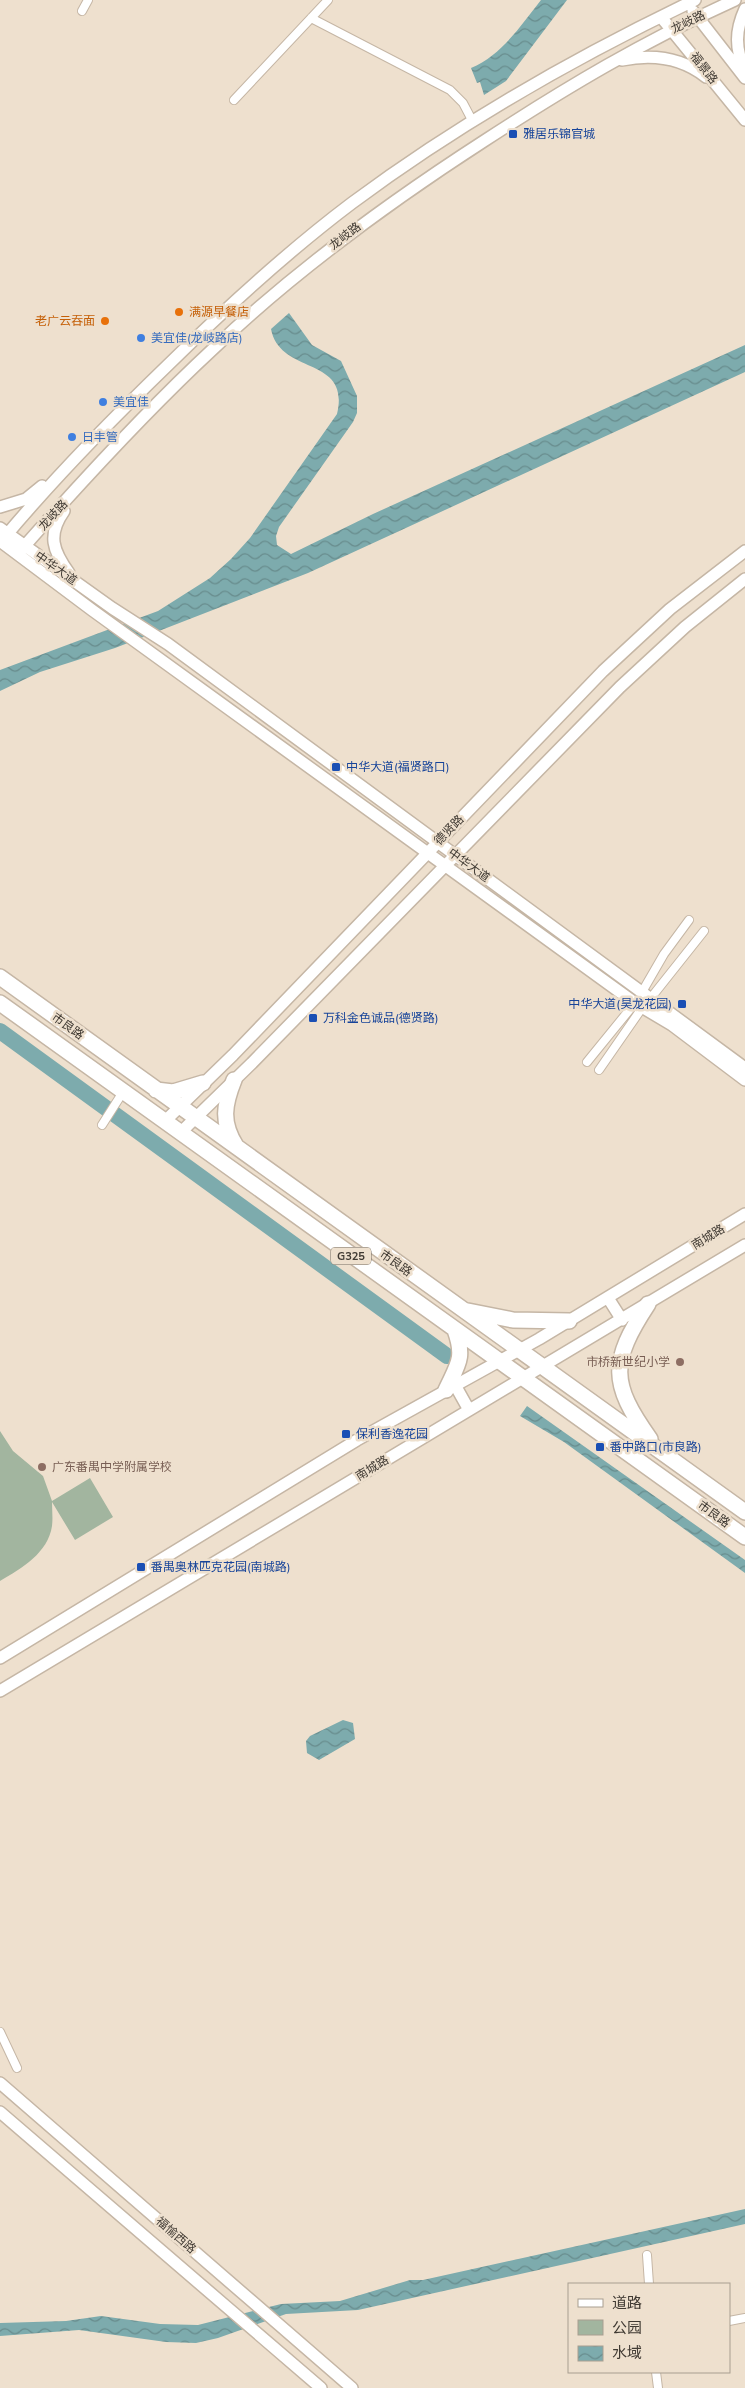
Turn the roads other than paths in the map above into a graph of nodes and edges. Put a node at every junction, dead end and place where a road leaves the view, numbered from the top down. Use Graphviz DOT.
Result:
graph roads {
  1 [pos="88,0"];
  2 [pos="328,0"];
  3 [pos="735,0"];
  4 [pos="691,2"];
  5 [pos="745,9"];
  6 [pos="82,11"];
  7 [pos="661,17"];
  8 [pos="698,17"];
  9 [pos="311,18"];
  10 [pos="673,29"];
  11 [pos="608,63"];
  12 [pos="745,70"];
  13 [pos="745,78"];
  14 [pos="719,87"];
  15 [pos="234,100"];
  16 [pos="745,120"];
  17 [pos="473,122"];
  18 [pos="84,449"];
  19 [pos="96,467"];
  20 [pos="0,507"];
  21 [pos="2,536"];
  22 [pos="21,550"];
  23 [pos="745,551"];
  24 [pos="745,579"];
  25 [pos="74,581"];
  26 [pos="438,842"];
  27 [pos="427,853"];
  28 [pos="456,856"];
  29 [pos="445,866"];
  30 [pos="487,879"];
  31 [pos="478,890"];
  32 [pos="689,920"];
  33 [pos="704,931"];
  34 [pos="0,977"];
  35 [pos="646,996"];
  36 [pos="0,1003"];
  37 [pos="638,1006"];
  38 [pos="587,1062"];
  39 [pos="745,1068"];
  40 [pos="599,1070"];
  41 [pos="234,1080"];
  42 [pos="745,1080"];
  43 [pos="203,1083"];
  44 [pos="155,1090"];
  45 [pos="121,1096"];
  46 [pos="178,1107"];
  47 [pos="194,1118"];
  48 [pos="164,1122"];
  49 [pos="102,1125"];
  50 [pos="180,1133"];
  51 [pos="238,1150"];
  52 [pos="745,1214"];
  53 [pos="745,1246"];
  54 [pos="608,1298"];
  55 [pos="648,1304"];
  56 [pos="463,1310"];
  57 [pos="622,1320"];
  58 [pos="569,1321"];
  59 [pos="455,1330"];
  60 [pos="519,1350"];
  61 [pos="499,1361"];
  62 [pos="543,1367"];
  63 [pos="523,1378"];
  64 [pos="451,1388"];
  65 [pos="469,1410"];
  66 [pos="657,1448"];
  67 [pos="745,1512"];
  68 [pos="745,1537"];
  69 [pos="0,1658"];
  70 [pos="0,1691"];
  71 [pos="0,2032"];
  72 [pos="17,2068"];
  73 [pos="0,2083"];
  74 [pos="0,2112"];
  75 [pos="647,2255"];
  76 [pos="649,2283"];
  77 [pos="745,2318"];
  78 [pos="730,2321"];
  79 [pos="656,2373"];
  80 [pos="315,2386"];
  81 [pos="352,2388"];
  82 [pos="658,2388"];
  1 -- 6 [label="street"];
  2 -- 9 [label="street"];
  3 -- 8 [label="street, 龙岐路"];
  4 -- 7 [label="street, 龙岐路"];
  4 -- 8 [label="street"];
  5 -- 12 [label="street"];
  7 -- 10 [label="street, 福景路"];
  7 -- 17 [label="street, 龙岐路"];
  8 -- 10 [label="street, 龙岐路"];
  8 -- 13 [label="street"];
  9 -- 15 [label="street"];
  9 -- 17 [label="street"];
  10 -- 11 [label="street, 龙岐路"];
  10 -- 14 [label="street, 福景路"];
  11 -- 14 [label="street"];
  11 -- 19 [label="street, 龙岐路"];
  14 -- 16 [label="street, 福景路"];
  17 -- 18 [label="street, 龙岐路"];
  18 -- 20 [label="street"];
  18 -- 21 [label="street, 龙岐路"];
  19 -- 22 [label="street, 龙岐路"];
  19 -- 25 [label="street"];
  21 -- 22 [label="street, 中华大道"];
  22 -- 25 [label="street, 中华大道"];
  22 -- 27 [label="street, 中华大道"];
  23 -- 26 [label="street, 德贤路"];
  24 -- 28 [label="street, 德贤路"];
  25 -- 26 [label="street, 中华大道"];
  26 -- 27 [label="street, 德贤路"];
  26 -- 28 [label="street, 中华大道"];
  27 -- 29 [label="street, 中华大道"];
  27 -- 43 [label="street, 德贤路"];
  28 -- 29 [label="street, 德贤路"];
  28 -- 30 [label="street, 中华大道"];
  29 -- 31 [label="street, 中华大道"];
  29 -- 41 [label="street, 德贤路"];
  30 -- 31 [label="street"];
  30 -- 35 [label="street, 中华大道"];
  31 -- 37 [label="street, 中华大道"];
  32 -- 35 [label="street"];
  33 -- 35 [label="street"];
  34 -- 44 [label="highway, 市良路 / G325"];
  35 -- 39 [label="street, 中华大道"];
  36 -- 45 [label="highway, 市良路 / G325"];
  37 -- 38 [label="street"];
  37 -- 40 [label="street"];
  37 -- 42 [label="street, 中华大道"];
  41 -- 47 [label="street, 德贤路"];
  41 -- 51 [label="highway"];
  43 -- 44 [label="highway"];
  43 -- 46 [label="street, 德贤路"];
  44 -- 46 [label="highway, 市良路 / G325"];
  45 -- 48 [label="highway, 市良路 / G325"];
  45 -- 49 [label="street"];
  46 -- 47 [label="highway, 市良路 / G325"];
  46 -- 48 [label="street, 德贤路"];
  47 -- 50 [label="street, 德贤路"];
  47 -- 51 [label="highway, 市良路 / G325"];
  48 -- 50 [label="highway, 市良路 / G325"];
  50 -- 59 [label="highway, 市良路 / G325"];
  51 -- 56 [label="highway, 市良路 / G325"];
  52 -- 54 [label="street, 南城路"];
  53 -- 55 [label="street, 南城路"];
  54 -- 57 [label="street"];
  54 -- 58 [label="street, 南城路"];
  55 -- 57 [label="street, 南城路"];
  55 -- 66 [label="highway"];
  56 -- 58 [label="highway"];
  56 -- 60 [label="highway, 市良路 / G325"];
  57 -- 62 [label="street, 南城路"];
  58 -- 60 [label="street, 南城路"];
  59 -- 61 [label="highway, 市良路 / G325"];
  59 -- 64 [label="highway"];
  60 -- 61 [label="street, 南城路"];
  60 -- 62 [label="highway, 市良路 / G325"];
  61 -- 63 [label="highway, 市良路 / G325"];
  61 -- 64 [label="street, 南城路"];
  62 -- 63 [label="street, 南城路"];
  62 -- 66 [label="highway, 市良路 / G325"];
  63 -- 65 [label="street, 南城路"];
  63 -- 68 [label="highway, 市良路 / G325"];
  64 -- 65 [label="street"];
  64 -- 69 [label="street, 南城路"];
  65 -- 70 [label="street, 南城路"];
  66 -- 67 [label="highway, 市良路 / G325"];
  71 -- 72 [label="street"];
  73 -- 81 [label="street, 福愉西路"];
  74 -- 80 [label="street, 福愉西路"];
  75 -- 76 [label="street"];
  77 -- 78 [label="street"];
  79 -- 82 [label="street"];
}
